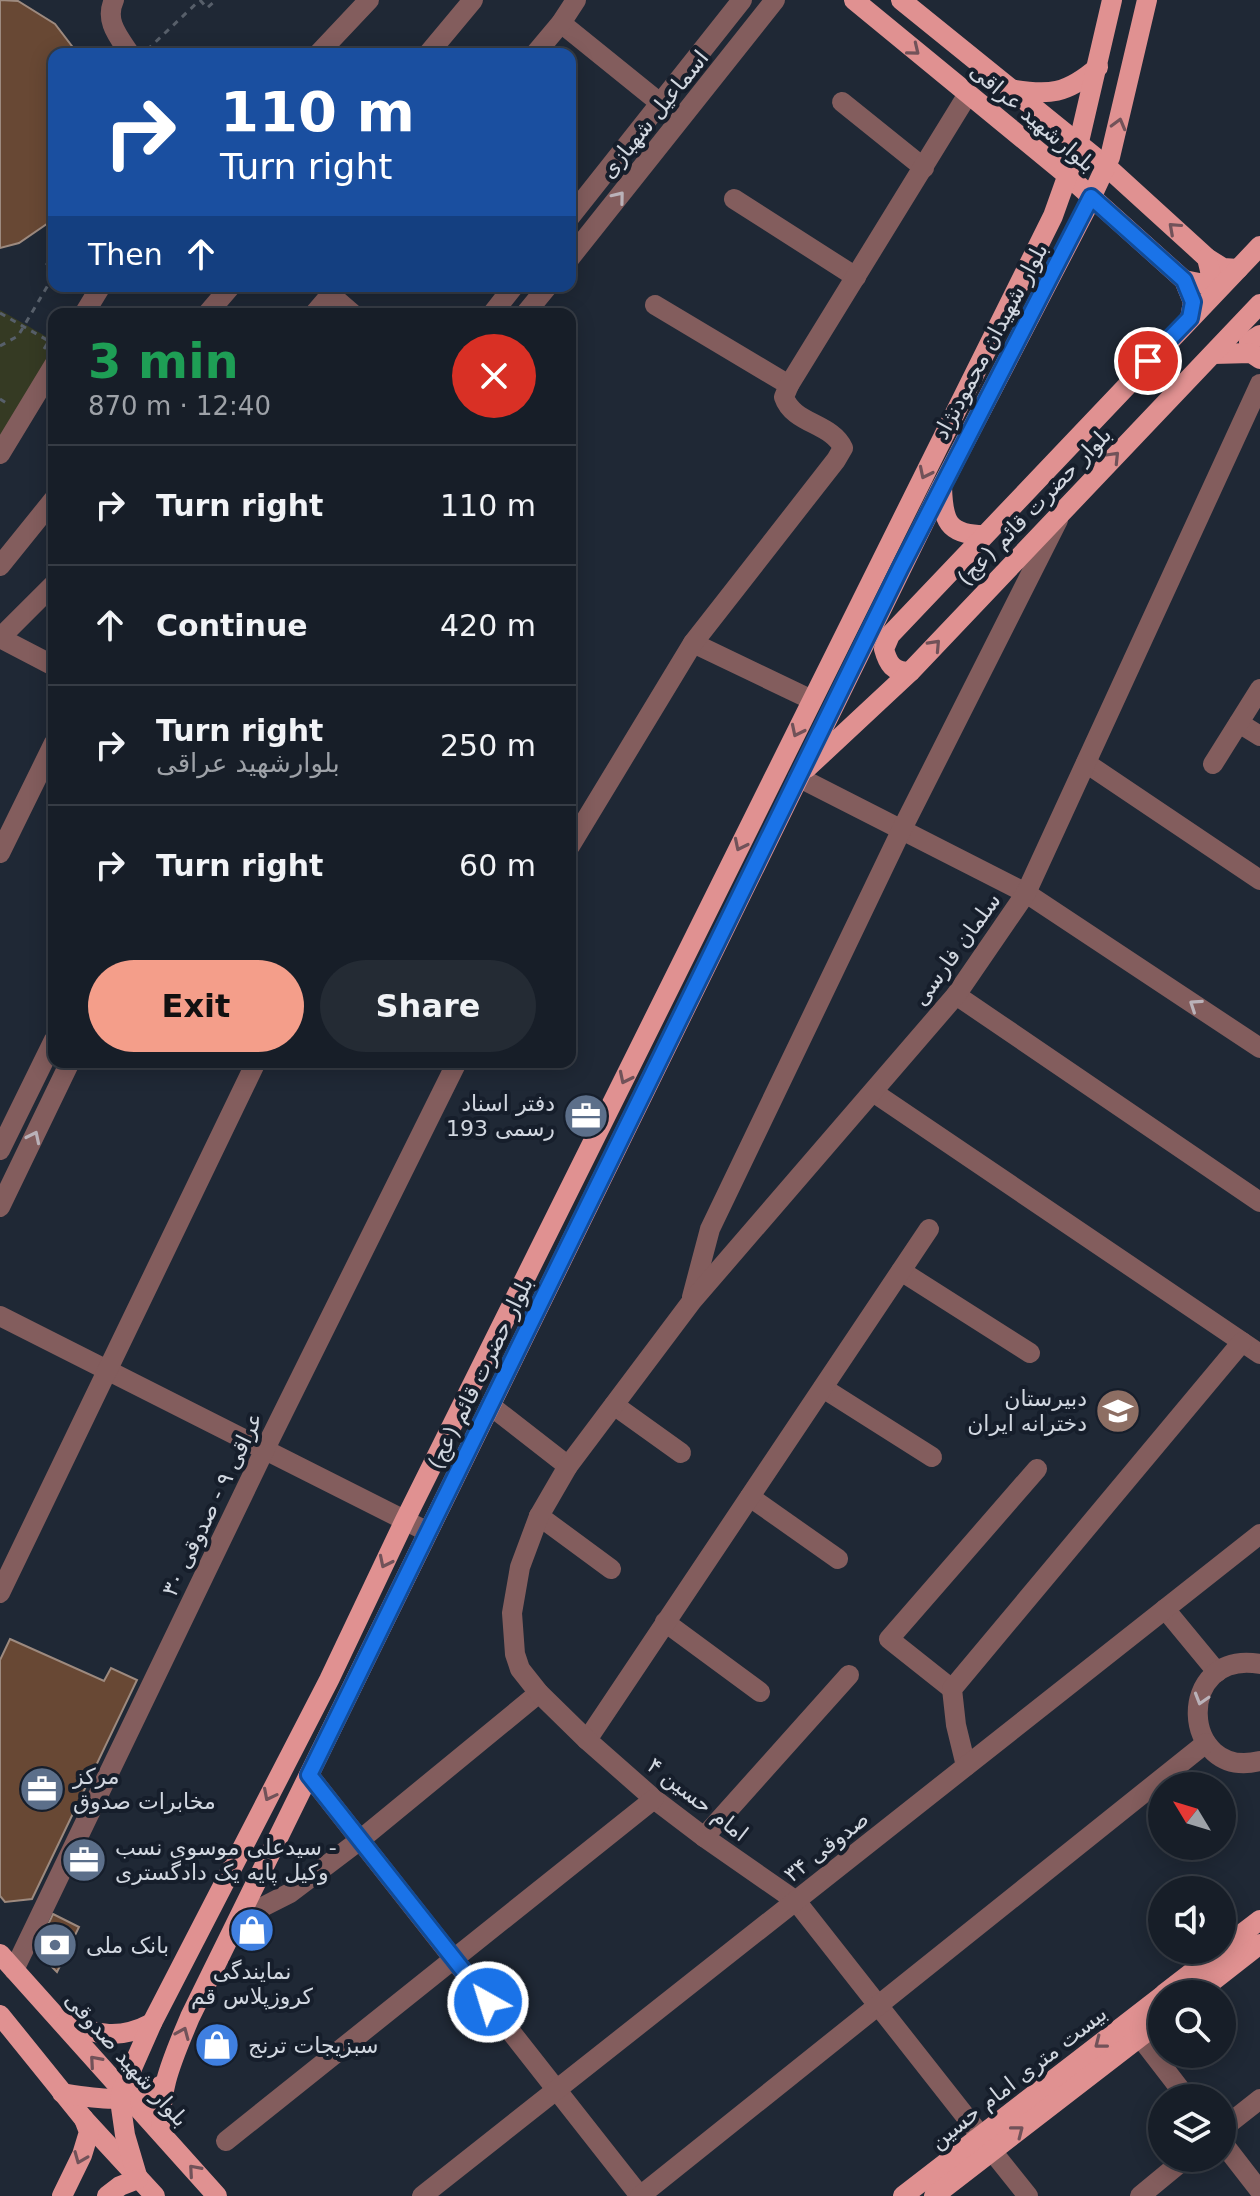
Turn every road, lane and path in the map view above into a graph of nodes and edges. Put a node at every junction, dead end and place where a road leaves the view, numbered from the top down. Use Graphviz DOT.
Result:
graph roads {
  1 [pos="114,0"];
  2 [pos="200,0"];
  3 [pos="216,0"];
  4 [pos="369,0"];
  5 [pos="473,0"];
  6 [pos="576,0"];
  7 [pos="742,0"];
  8 [pos="775,0"];
  9 [pos="854,0"];
  10 [pos="1112,0"];
  11 [pos="1147,0"];
  12 [pos="915,4"];
  13 [pos="561,23"];
  14 [pos="126,48"];
  15 [pos="148,48"];
  16 [pos="324,48"];
  17 [pos="433,48"];
  18 [pos="540,48"];
  19 [pos="1098,67"];
  20 [pos="1009,89"];
  21 [pos="968,94"];
  22 [pos="842,102"];
  23 [pos="660,103"];
  24 [pos="1078,146"];
  25 [pos="1106,166"];
  26 [pos="924,168"];
  27 [pos="1067,175"];
  28 [pos="1091,197"];
  29 [pos="734,199"];
  30 [pos="576,209"];
  31 [pos="1260,246"];
  32 [pos="576,250"];
  33 [pos="1207,258"];
  34 [pos="1238,269"];
  35 [pos="856,277"];
  36 [pos="1184,280"];
  37 [pos="48,285"];
  38 [pos="226,292"];
  39 [pos="332,292"];
  40 [pos="336,292"];
  41 [pos="509,292"];
  42 [pos="543,292"];
  43 [pos="1260,304"];
  44 [pos="655,305"];
  45 [pos="212,308"];
  46 [pos="319,308"];
  47 [pos="348,308"];
  48 [pos="497,308"];
  49 [pos="530,308"];
  50 [pos="0,313"];
  51 [pos="1190,318"];
  52 [pos="24,326"];
  53 [pos="48,340"];
  54 [pos="0,346"];
  55 [pos="1257,349"];
  56 [pos="1213,354"];
  57 [pos="48,375"];
  58 [pos="1260,384"];
  59 [pos="789,385"];
  60 [pos="0,399"];
  61 [pos="8,404"];
  62 [pos="0,454"];
  63 [pos="942,486"];
  64 [pos="48,506"];
  65 [pos="1063,510"];
  66 [pos="984,535"];
  67 [pos="0,566"];
  68 [pos="48,590"];
  69 [pos="0,638"];
  70 [pos="693,643"];
  71 [pos="48,663"];
  72 [pos="910,672"];
  73 [pos="1260,689"];
  74 [pos="812,700"];
  75 [pos="1239,723"];
  76 [pos="1260,736"];
  77 [pos="48,755"];
  78 [pos="1086,763"];
  79 [pos="1213,764"];
  80 [pos="775,775"];
  81 [pos="798,777"];
  82 [pos="902,829"];
  83 [pos="576,836"];
  84 [pos="0,853"];
  85 [pos="1260,880"];
  86 [pos="1026,893"];
  87 [pos="956,995"];
  88 [pos="1260,1048"];
  89 [pos="48,1052"];
  90 [pos="67,1068"];
  91 [pos="253,1068"];
  92 [pos="454,1068"];
  93 [pos="873,1092"];
  94 [pos="0,1150"];
  95 [pos="1260,1202"];
  96 [pos="0,1207"];
  97 [pos="929,1229"];
  98 [pos="901,1271"];
  99 [pos="692,1301"];
  100 [pos="0,1316"];
  101 [pos="1242,1342"];
  102 [pos="1030,1353"];
  103 [pos="1260,1354"];
  104 [pos="107,1370"];
  105 [pos="823,1388"];
  106 [pos="614,1405"];
  107 [pos="491,1406"];
  108 [pos="265,1449"];
  109 [pos="681,1453"];
  110 [pos="932,1457"];
  111 [pos="568,1466"];
  112 [pos="1037,1469"];
  113 [pos="750,1497"];
  114 [pos="539,1516"];
  115 [pos="405,1520"];
  116 [pos="428,1532"];
  117 [pos="1260,1534"];
  118 [pos="838,1559"];
  119 [pos="611,1569"];
  120 [pos="0,1593"];
  121 [pos="1165,1609"];
  122 [pos="665,1622"];
  123 [pos="1260,1664"];
  124 [pos="1217,1672"];
  125 [pos="849,1675"];
  126 [pos="952,1689"];
  127 [pos="760,1692"];
  128 [pos="539,1693"];
  129 [pos="587,1740"];
  130 [pos="1206,1743"];
  131 [pos="1260,1761"];
  132 [pos="966,1766"];
  133 [pos="309,1775"];
  134 [pos="654,1799"];
  135 [pos="704,1837"];
  136 [pos="360,1840"];
  137 [pos="796,1901"];
  138 [pos="239,1919"];
  139 [pos="1260,1920"];
  140 [pos="1236,1939"];
  141 [pos="1260,1944"];
  142 [pos="453,1959"];
  143 [pos="7,1962"];
  144 [pos="1204,1964"];
  145 [pos="1183,1980"];
  146 [pos="1214,1980"];
  147 [pos="879,2005"];
  148 [pos="1148,2008"];
  149 [pos="0,2015"];
  150 [pos="61,2022"];
  151 [pos="152,2023"];
  152 [pos="1148,2031"];
  153 [pos="1140,2037"];
  154 [pos="164,2084"];
  155 [pos="1176,2084"];
  156 [pos="557,2089"];
  157 [pos="62,2093"];
  158 [pos="124,2097"];
  159 [pos="1260,2099"];
  160 [pos="1236,2118"];
  161 [pos="84,2119"];
  162 [pos="163,2135"];
  163 [pos="226,2141"];
  164 [pos="986,2143"];
  165 [pos="1236,2160"];
  166 [pos="1169,2172"];
  167 [pos="138,2179"];
  168 [pos="1260,2191"];
  169 [pos="62,2196"];
  170 [pos="107,2196"];
  171 [pos="155,2196"];
  172 [pos="217,2196"];
  173 [pos="422,2196"];
  174 [pos="640,2196"];
  175 [pos="903,2196"];
  176 [pos="934,2196"];
  177 [pos="1028,2196"];
  178 [pos="1140,2196"];
  1 -- 14 [label="street"];
  2 -- 3 [label="path"];
  2 -- 15 [label="path"];
  4 -- 16 [label="street"];
  5 -- 17 [label="street"];
  6 -- 13 [label="street"];
  7 -- 23 [label="street, اسماعیل شهبازی"];
  32 -- 8 [label="street, اسماعیل شهبازی, one-way"];
  9 -- 21 [label="main road, بلوارشهید عراقی, one-way"];
  10 -- 19 [label="main road, بلوار شهیدان محمودنژاد"];
  25 -- 11 [label="main road, بلوار شهیدان محمودنژاد, one-way"];
  12 -- 20 [label="main road, بلوارشهید عراقی"];
  13 -- 18 [label="street"];
  13 -- 23 [label="street"];
  19 -- 20 [label="main road"];
  19 -- 24 [label="main road, بلوار شهیدان محمودنژاد"];
  20 -- 24 [label="main road, بلوارشهید عراقی"];
  21 -- 26 [label="street"];
  21 -- 27 [label="main road, بلوارشهید عراقی"];
  22 -- 26 [label="street"];
  23 -- 30 [label="street, اسماعیل شهبازی"];
  24 -- 25 [label="main road, بلوارشهید عراقی"];
  24 -- 27 [label="main road, بلوار شهیدان محمودنژاد"];
  25 -- 28 [label="main road, بلوار شهیدان محمودنژاد"];
  33 -- 25 [label="main road, بلوارشهید عراقی, one-way"];
  26 -- 35 [label="street"];
  27 -- 28 [label="main road, بلوارشهید عراقی"];
  27 -- 74 [label="main road, بلوار شهیدان محمودنژاد, one-way"];
  28 -- 36 [label="main road, بلوارشهید عراقی"];
  28 -- 63 [label="main road, بلوار شهیدان محمودنژاد"];
  29 -- 35 [label="street"];
  31 -- 34 [label="main road, بلوار حضرت قائم (عج)"];
  33 -- 34 [label="main road, بلوارشهید عراقی"];
  33 -- 36 [label="main road"];
  34 -- 51 [label="main road, بلوار حضرت قائم (عج)"];
  35 -- 59 [label="street"];
  36 -- 51 [label="main road"];
  37 -- 52 [label="path"];
  38 -- 45 [label="street"];
  39 -- 46 [label="street"];
  40 -- 47 [label="street"];
  41 -- 48 [label="street"];
  42 -- 49 [label="street"];
  43 -- 56 [label="main road, بلوار حضرت قائم (عج)"];
  44 -- 59 [label="street"];
  50 -- 52 [label="path"];
  51 -- 66 [label="main road, بلوار حضرت قائم (عج)"];
  52 -- 53 [label="path"];
  52 -- 54 [label="path"];
  55 -- 56 [label="main road"];
  65 -- 56 [label="main road, بلوار حضرت قائم (عج), one-way"];
  57 -- 62 [label="street"];
  58 -- 78 [label="street, سلمان فارسی"];
  59 -- 70 [label="street"];
  60 -- 61 [label="path"];
  63 -- 66 [label="main road"];
  63 -- 81 [label="main road, بلوار شهیدان محمودنژاد"];
  64 -- 67 [label="street"];
  72 -- 65 [label="main road, بلوار حضرت قائم (عج), one-way"];
  65 -- 82 [label="street"];
  66 -- 72 [label="main road, بلوار حضرت قائم (عج)"];
  68 -- 69 [label="street"];
  69 -- 71 [label="street"];
  70 -- 74 [label="street"];
  70 -- 83 [label="street"];
  72 -- 81 [label="main road, بلوار حضرت قائم (عج)"];
  73 -- 75 [label="street"];
  74 -- 80 [label="main road, بلوار شهیدان محمودنژاد, one-way"];
  75 -- 76 [label="street"];
  75 -- 79 [label="street"];
  77 -- 84 [label="street"];
  78 -- 85 [label="street"];
  78 -- 86 [label="street, سلمان فارسی"];
  80 -- 115 [label="main road, بلوار حضرت قائم (عج), one-way"];
  81 -- 82 [label="street"];
  81 -- 107 [label="main road, بلوار حضرت قائم (عج)"];
  82 -- 86 [label="street"];
  82 -- 99 [label="street"];
  86 -- 87 [label="street, سلمان فارسی"];
  88 -- 86 [label="street, one-way"];
  87 -- 93 [label="street, سلمان فارسی"];
  87 -- 95 [label="street"];
  89 -- 94 [label="street"];
  96 -- 90 [label="street, one-way"];
  91 -- 104 [label="street"];
  92 -- 108 [label="street, عراقی ۹ - صدوقی ۳۰"];
  93 -- 99 [label="street, سلمان فارسی"];
  93 -- 101 [label="street"];
  97 -- 98 [label="street"];
  98 -- 102 [label="street"];
  98 -- 105 [label="street"];
  99 -- 106 [label="street, سلمان فارسی"];
  100 -- 104 [label="street"];
  101 -- 103 [label="street"];
  101 -- 126 [label="street"];
  104 -- 108 [label="street"];
  104 -- 120 [label="street"];
  105 -- 110 [label="street"];
  105 -- 113 [label="street"];
  106 -- 109 [label="street"];
  106 -- 111 [label="street, سلمان فارسی"];
  107 -- 111 [label="street"];
  107 -- 116 [label="main road, بلوار حضرت قائم (عج)"];
  108 -- 115 [label="street"];
  108 -- 143 [label="street, عراقی ۹ - صدوقی ۳۰"];
  111 -- 114 [label="street, امام حسین ۴"];
  112 -- 126 [label="street"];
  113 -- 118 [label="street"];
  113 -- 122 [label="street"];
  114 -- 119 [label="street"];
  114 -- 128 [label="street, امام حسین ۴"];
  115 -- 116 [label="street"];
  115 -- 151 [label="main road, بلوار حضرت قائم (عج), one-way"];
  116 -- 133 [label="main road, بلوار حضرت قائم (عج)"];
  117 -- 121 [label="street, صدوقی ۳۴"];
  121 -- 124 [label="street"];
  121 -- 132 [label="street, صدوقی ۳۴"];
  122 -- 127 [label="street"];
  122 -- 129 [label="street"];
  123 -- 124 [label="street"];
  124 -- 130 [label="street, one-way"];
  125 -- 135 [label="street"];
  126 -- 132 [label="street"];
  128 -- 129 [label="street, امام حسین ۴"];
  128 -- 136 [label="street"];
  129 -- 134 [label="street, امام حسین ۴"];
  130 -- 131 [label="street"];
  130 -- 147 [label="street"];
  132 -- 137 [label="street, صدوقی ۳۴"];
  133 -- 136 [label="street"];
  133 -- 138 [label="main road, بلوار حضرت قائم (عج)"];
  134 -- 135 [label="street, امام حسین ۴"];
  134 -- 142 [label="street"];
  135 -- 137 [label="street, امام حسین ۴"];
  136 -- 138 [label="street"];
  136 -- 142 [label="street"];
  137 -- 147 [label="street, امام حسین ۴"];
  137 -- 156 [label="street, صدوقی ۳۴"];
  154 -- 138 [label="main road, بلوار حضرت قائم (عج), one-way"];
  139 -- 140 [label="main road, بیست متری امام حسین"];
  141 -- 146 [label="main road"];
  142 -- 156 [label="street"];
  142 -- 163 [label="street"];
  143 -- 150 [label="main road, بلوار شهید صدوقی"];
  144 -- 145 [label="main road, بیست متری امام حسین"];
  147 -- 164 [label="street, امام حسین ۴"];
  147 -- 174 [label="street"];
  148 -- 164 [label="main road, بیست متری امام حسین, one-way"];
  149 -- 157 [label="main road"];
  150 -- 151 [label="main road"];
  158 -- 150 [label="main road, بلوار شهید صدوقی, one-way"];
  151 -- 158 [label="main road, بلوار حضرت قائم (عج)"];
  152 -- 153 [label="main road, بیست متری امام حسین"];
  153 -- 155 [label="street"];
  164 -- 153 [label="main road, بیست متری امام حسین, one-way"];
  154 -- 158 [label="main road"];
  154 -- 162 [label="main road, بلوار حضرت قائم (عج)"];
  156 -- 173 [label="street, صدوقی ۳۴"];
  156 -- 174 [label="street"];
  157 -- 158 [label="main road"];
  157 -- 161 [label="main road"];
  158 -- 162 [label="main road, بلوار شهید صدوقی"];
  158 -- 167 [label="main road"];
  159 -- 160 [label="street"];
  161 -- 167 [label="main road"];
  161 -- 169 [label="main road, one-way"];
  172 -- 162 [label="main road, بلوار شهید صدوقی, one-way"];
  164 -- 175 [label="main road, بیست متری امام حسین"];
  164 -- 176 [label="main road, بیست متری امام حسین"];
  164 -- 177 [label="street, امام حسین ۴"];
  165 -- 168 [label="street"];
  166 -- 178 [label="street"];
  167 -- 170 [label="main road"];
  167 -- 171 [label="main road"];
}
